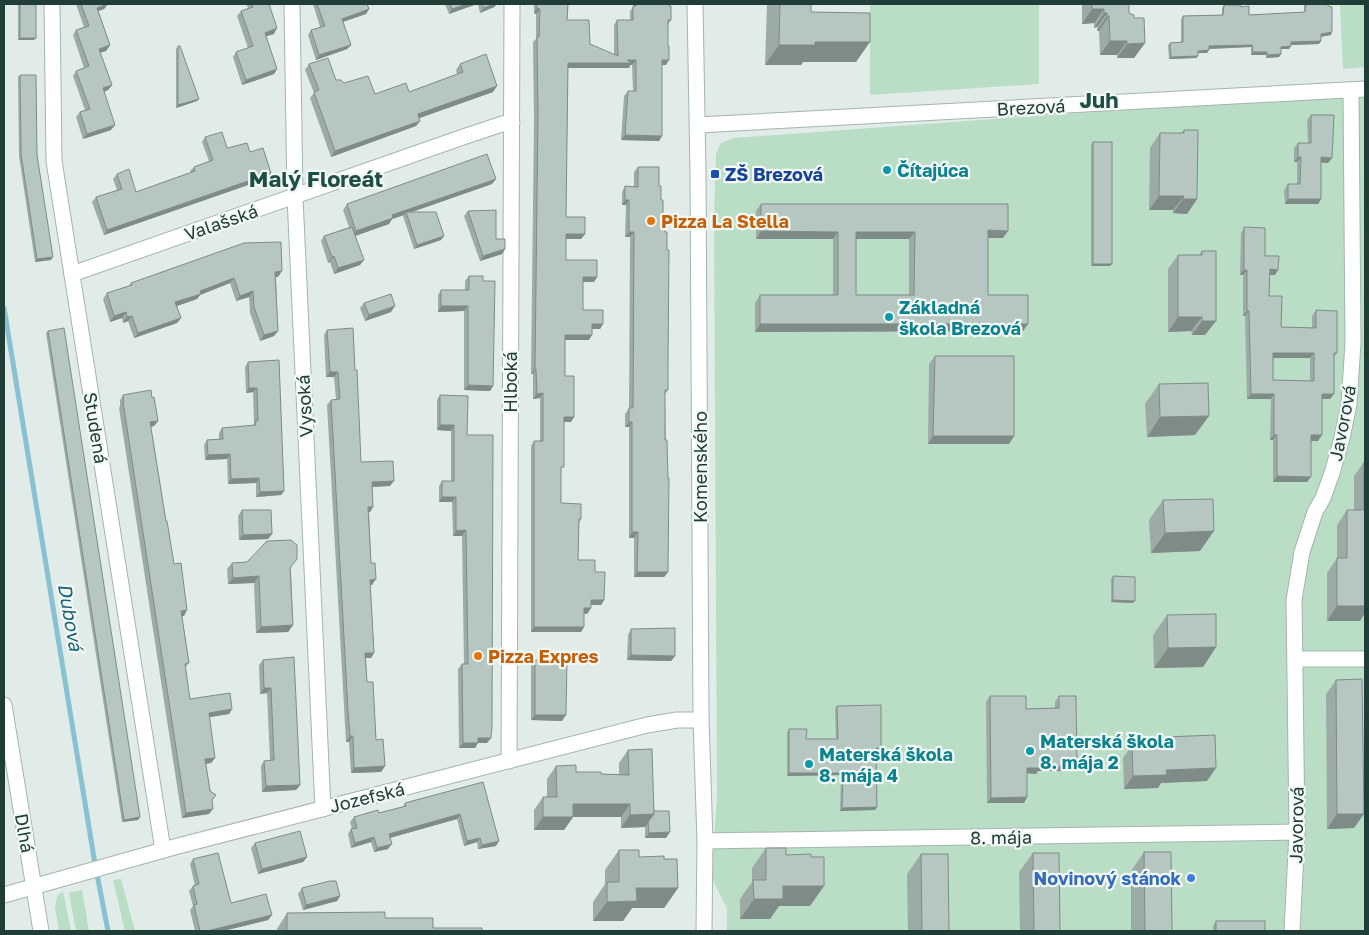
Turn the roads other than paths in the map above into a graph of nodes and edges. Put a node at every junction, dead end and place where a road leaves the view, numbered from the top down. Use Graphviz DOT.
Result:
graph roads {
  1 [pos="52,4"];
  2 [pos="292,4"];
  3 [pos="512,4"];
  4 [pos="695,4"];
  5 [pos="1358,89"];
  6 [pos="512,123"];
  7 [pos="698,124"];
  8 [pos="295,197"];
  9 [pos="72,274"];
  10 [pos="1295,659"];
  11 [pos="1365,659"];
  12 [pos="4,706"];
  13 [pos="701,720"];
  14 [pos="509,761"];
  15 [pos="323,809"];
  16 [pos="1297,832"];
  17 [pos="704,841"];
  18 [pos="163,850"];
  19 [pos="34,887"];
  20 [pos="4,895"];
  21 [pos="41,931"];
  22 [pos="704,931"];
  23 [pos="1292,931"];
  1 -- 9 [label="street, Studená"];
  2 -- 8 [label="street, Vysoká"];
  3 -- 6 [label="street, Hlboká"];
  4 -- 7 [label="street, Komenského"];
  5 -- 7 [label="street, Brezová"];
  5 -- 10 [label="street, Javorová"];
  6 -- 8 [label="street, Valašská"];
  6 -- 14 [label="street, Hlboká"];
  7 -- 13 [label="street, Komenského"];
  8 -- 9 [label="street, Valašská"];
  8 -- 15 [label="street, Vysoká"];
  9 -- 18 [label="street, Studená"];
  10 -- 11 [label="street"];
  10 -- 16 [label="street, Javorová"];
  12 -- 19 [label="street, Dlhá"];
  13 -- 14 [label="street, Jozefská"];
  13 -- 17 [label="street, Komenského"];
  14 -- 15 [label="street, Jozefská"];
  15 -- 18 [label="street, Jozefská"];
  16 -- 17 [label="street, 8. mája"];
  16 -- 23 [label="street, Javorová"];
  17 -- 22 [label="street, Komenského"];
  18 -- 19 [label="street, Jozefská"];
  19 -- 20 [label="street, Jozefská"];
  19 -- 21 [label="street, Dlhá"];
}
